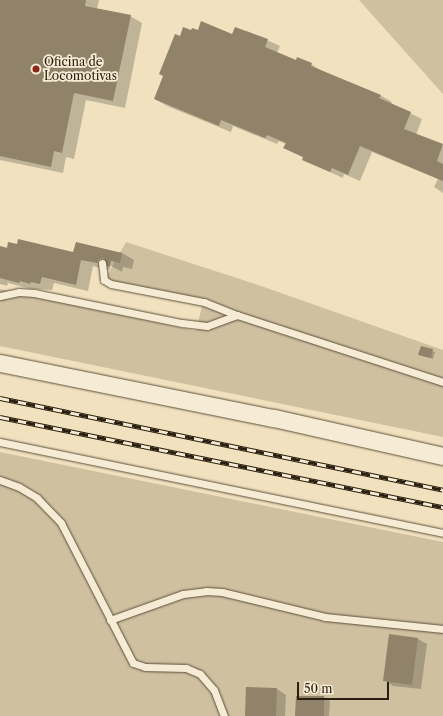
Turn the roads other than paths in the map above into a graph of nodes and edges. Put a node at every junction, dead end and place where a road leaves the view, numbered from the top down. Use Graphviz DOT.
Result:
graph roads {
  1 [pos="102,263"];
  2 [pos="0,296"];
  3 [pos="237,315"];
  4 [pos="0,363"];
  5 [pos="443,382"];
  6 [pos="0,442"];
  7 [pos="443,456"];
  8 [pos="0,480"];
  9 [pos="443,532"];
  10 [pos="110,620"];
  11 [pos="443,629"];
  12 [pos="224,716"];
  1 -- 3 [label="lane"];
  2 -- 3 [label="lane"];
  3 -- 5 [label="lane"];
  4 -- 7 [label="street"];
  6 -- 9 [label="lane"];
  8 -- 10 [label="lane"];
  10 -- 11 [label="lane"];
  10 -- 12 [label="lane"];
}
